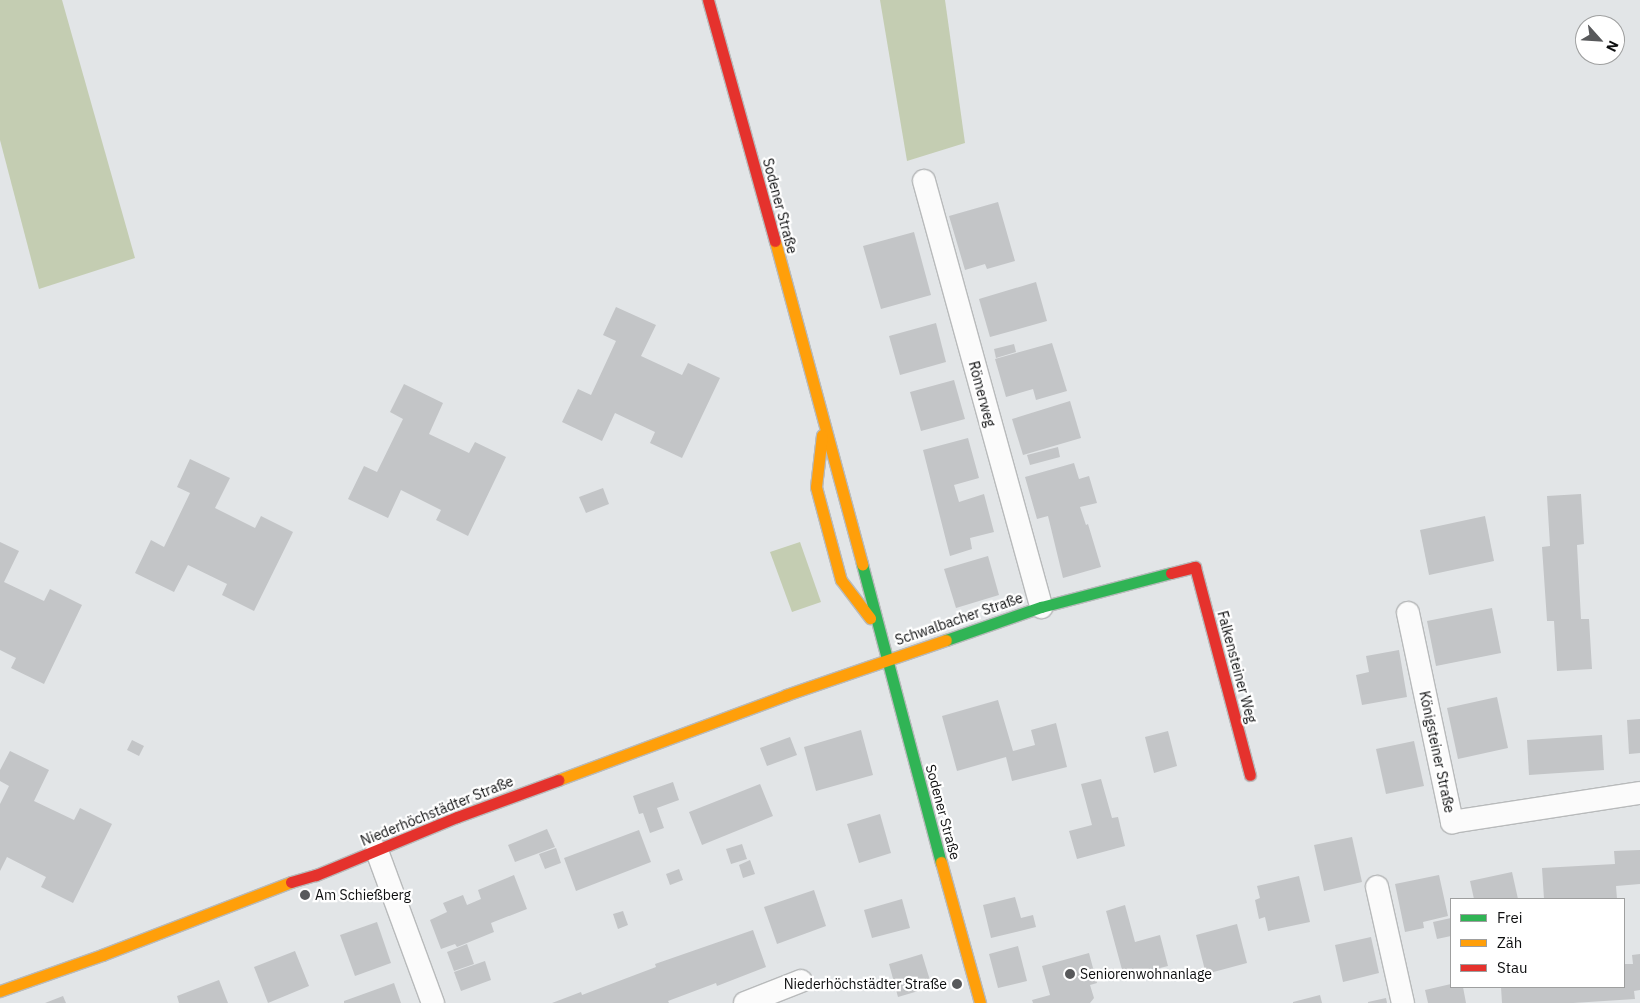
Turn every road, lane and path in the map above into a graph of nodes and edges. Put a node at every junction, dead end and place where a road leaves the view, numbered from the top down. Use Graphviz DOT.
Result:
graph roads {
  1 [pos="708,0"];
  2 [pos="924,181"];
  3 [pos="824,420"];
  4 [pos="1195,567"];
  5 [pos="1041,607"];
  6 [pos="1408,613"];
  7 [pos="879,629"];
  8 [pos="887,660"];
  9 [pos="1250,775"];
  10 [pos="1640,793"];
  11 [pos="376,851"];
  12 [pos="1376,887"];
  13 [pos="801,981"];
  14 [pos="0,991"];
  15 [pos="433,1003"];
  16 [pos="744,1003"];
  17 [pos="980,1003"];
  18 [pos="1402,1003"];
  1 -- 3 [label="street, Sodener Straße"];
  2 -- 5 [label="street, Römerweg"];
  3 -- 7 [label="street, Sodener Straße"];
  3 -- 7 [label="street, Sodener Straße"];
  4 -- 5 [label="street, Schwalbacher Straße"];
  4 -- 9 [label="street, Falkensteiner Weg"];
  5 -- 8 [label="street, Schwalbacher Straße"];
  6 -- 10 [label="street, Königsteiner Straße"];
  7 -- 8 [label="street, Sodener Straße"];
  8 -- 11 [label="street, Niederhöchstädter Straße"];
  8 -- 17 [label="street, Sodener Straße"];
  11 -- 14 [label="street, Niederhöchstädter Straße"];
  11 -- 15 [label="street"];
  12 -- 18 [label="street"];
  13 -- 16 [label="street"];
}
